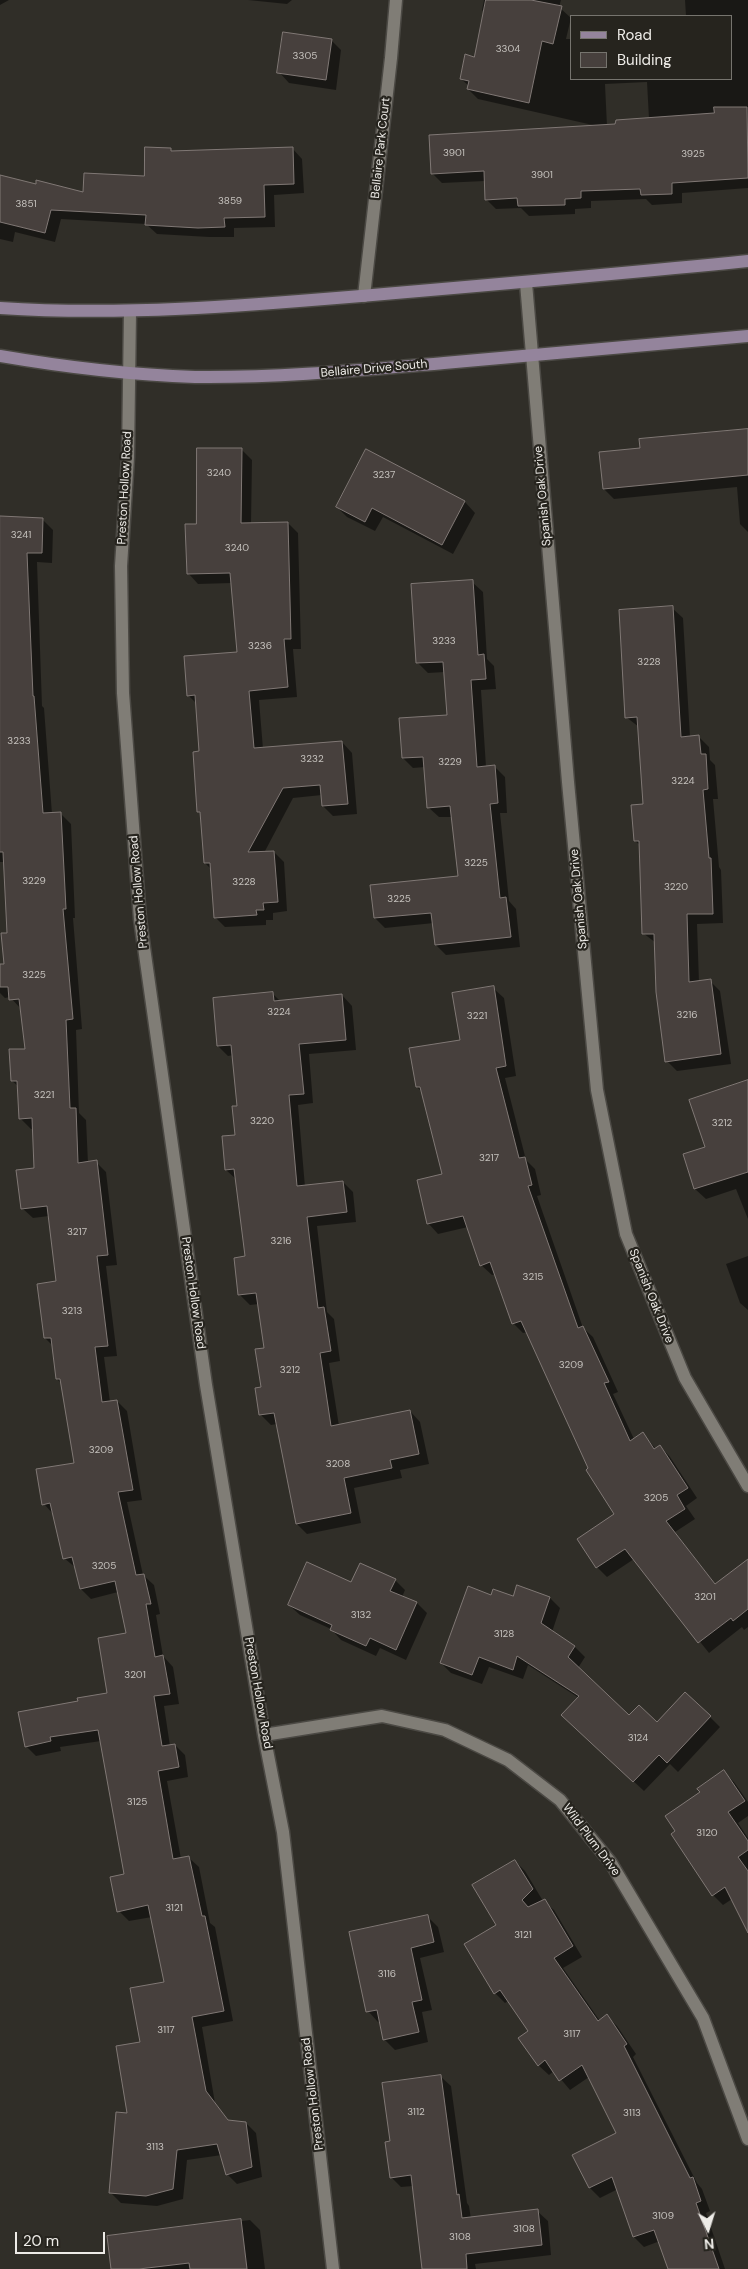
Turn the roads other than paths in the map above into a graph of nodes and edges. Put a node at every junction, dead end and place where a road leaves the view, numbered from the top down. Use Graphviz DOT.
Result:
graph roads {
  1 [pos="396,0"];
  2 [pos="748,261"];
  3 [pos="526,283"];
  4 [pos="364,296"];
  5 [pos="0,308"];
  6 [pos="130,312"];
  7 [pos="748,336"];
  8 [pos="532,355"];
  9 [pos="0,356"];
  10 [pos="130,373"];
  11 [pos="748,1486"];
  12 [pos="264,1735"];
  13 [pos="748,2139"];
  14 [pos="333,2269"];
  1 -- 4 [label="street, Bellaire Park Court"];
  2 -- 3 [label="main road"];
  3 -- 4 [label="main road"];
  3 -- 8 [label="street, Spanish Oak Drive"];
  4 -- 6 [label="main road"];
  5 -- 6 [label="main road"];
  6 -- 10 [label="street, Preston Hollow Road"];
  7 -- 8 [label="main road, Bellaire Drive South"];
  8 -- 10 [label="main road, Bellaire Drive South"];
  8 -- 11 [label="street, Spanish Oak Drive"];
  9 -- 10 [label="main road, Bellaire Drive South"];
  10 -- 12 [label="street, Preston Hollow Road"];
  12 -- 13 [label="street, Wild Plum Drive"];
  12 -- 14 [label="street, Preston Hollow Road"];
}
